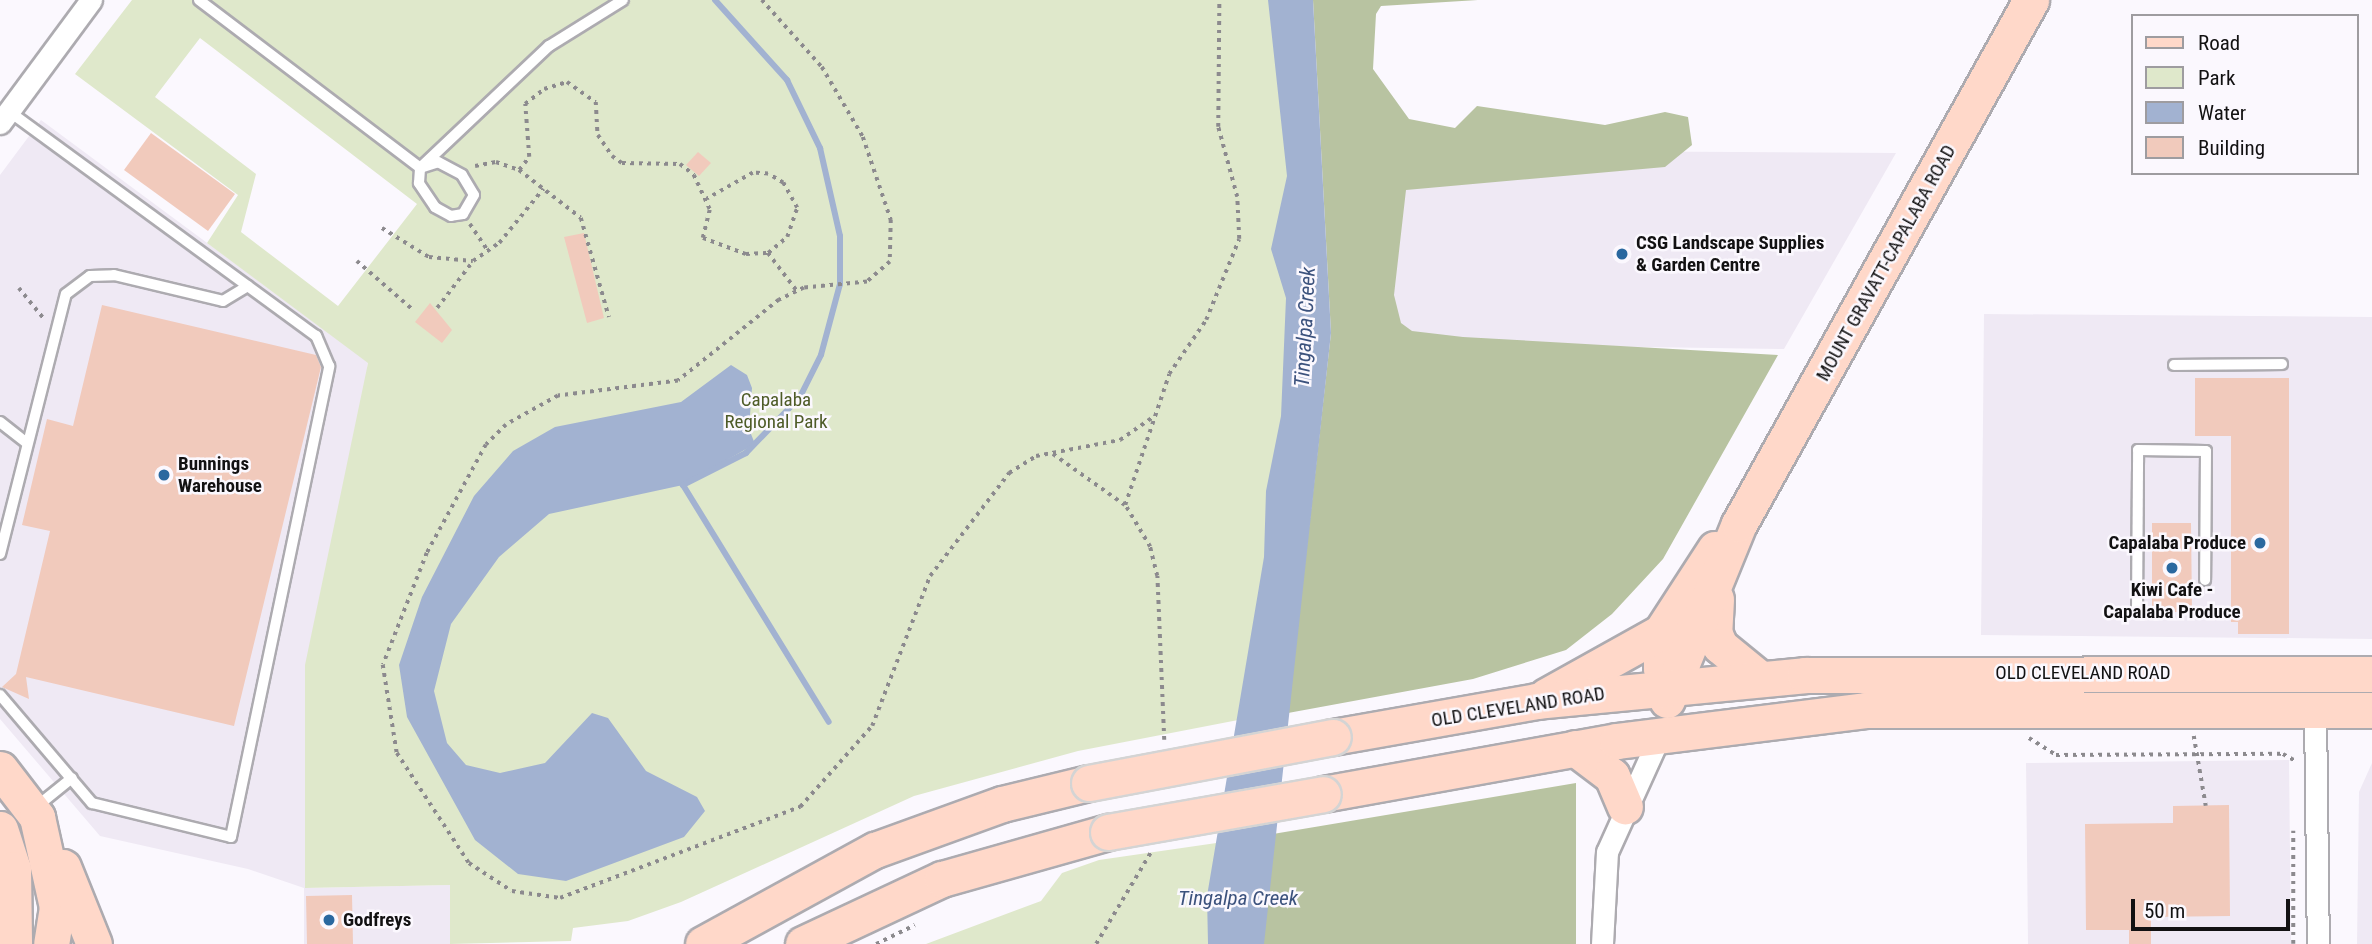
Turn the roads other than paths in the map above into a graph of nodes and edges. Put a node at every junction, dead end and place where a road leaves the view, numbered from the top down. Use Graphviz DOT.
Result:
graph roads {
  1 [pos="91,0"];
  2 [pos="199,0"];
  3 [pos="623,0"];
  4 [pos="2031,0"];
  5 [pos="5,117"];
  6 [pos="420,168"];
  7 [pos="248,286"];
  8 [pos="2282,364"];
  9 [pos="2174,365"];
  10 [pos="0,422"];
  11 [pos="26,442"];
  12 [pos="1739,524"];
  13 [pos="0,554"];
  14 [pos="1718,578"];
  15 [pos="2205,580"];
  16 [pos="2137,611"];
  17 [pos="1661,632"];
  18 [pos="2372,674"];
  19 [pos="1758,677"];
  20 [pos="1670,685"];
  21 [pos="0,695"];
  22 [pos="1537,701"];
  23 [pos="2315,709"];
  24 [pos="2372,710"];
  25 [pos="1660,735"];
  26 [pos="1575,748"];
  27 [pos="0,769"];
  28 [pos="72,778"];
  29 [pos="1625,806"];
  30 [pos="34,814"];
  31 [pos="0,829"];
  32 [pos="7,909"];
  33 [pos="14,944"];
  34 [pos="51,944"];
  35 [pos="94,944"];
  36 [pos="703,944"];
  37 [pos="803,944"];
  38 [pos="1602,944"];
  39 [pos="2318,944"];
  1 -- 5 [label="street"];
  2 -- 6 [label="lane"];
  3 -- 6 [label="lane"];
  4 -- 12 [label="main road, MOUNT GRAVATT-CAPALABA ROAD"];
  5 -- 7 [label="lane"];
  6 -- 6 [label="lane"];
  7 -- 11 [label="lane"];
  7 -- 28 [label="lane"];
  8 -- 9 [label="lane"];
  10 -- 11 [label="lane"];
  11 -- 13 [label="lane"];
  12 -- 14 [label="main road, MOUNT GRAVATT-CAPALABA ROAD"];
  12 -- 17 [label="main road, MOUNT GRAVATT-CAPALABA ROAD"];
  14 -- 19 [label="main road"];
  14 -- 20 [label="main road, MOUNT GRAVATT-CAPALABA ROAD"];
  15 -- 16 [label="lane"];
  17 -- 20 [label="main road, MOUNT GRAVATT-CAPALABA ROAD"];
  17 -- 22 [label="main road"];
  18 -- 19 [label="main road, OLD CLEVELAND ROAD"];
  19 -- 20 [label="main road, OLD CLEVELAND ROAD"];
  20 -- 22 [label="main road, OLD CLEVELAND ROAD"];
  20 -- 25 [label="main road, MOUNT GRAVATT-CAPALABA ROAD"];
  21 -- 28 [label="lane"];
  22 -- 36 [label="main road, OLD CLEVELAND ROAD, bridge"];
  23 -- 24 [label="main road, OLD CLEVELAND ROAD"];
  23 -- 25 [label="main road, OLD CLEVELAND ROAD"];
  23 -- 39 [label="street"];
  25 -- 26 [label="main road, OLD CLEVELAND ROAD"];
  25 -- 29 [label="street"];
  26 -- 29 [label="main road"];
  26 -- 37 [label="main road, OLD CLEVELAND ROAD, bridge"];
  27 -- 30 [label="main road"];
  28 -- 30 [label="lane"];
  29 -- 38 [label="street"];
  30 -- 34 [label="main road"];
  30 -- 35 [label="main road"];
  31 -- 32 [label="main road"];
  32 -- 33 [label="main road"];
}
